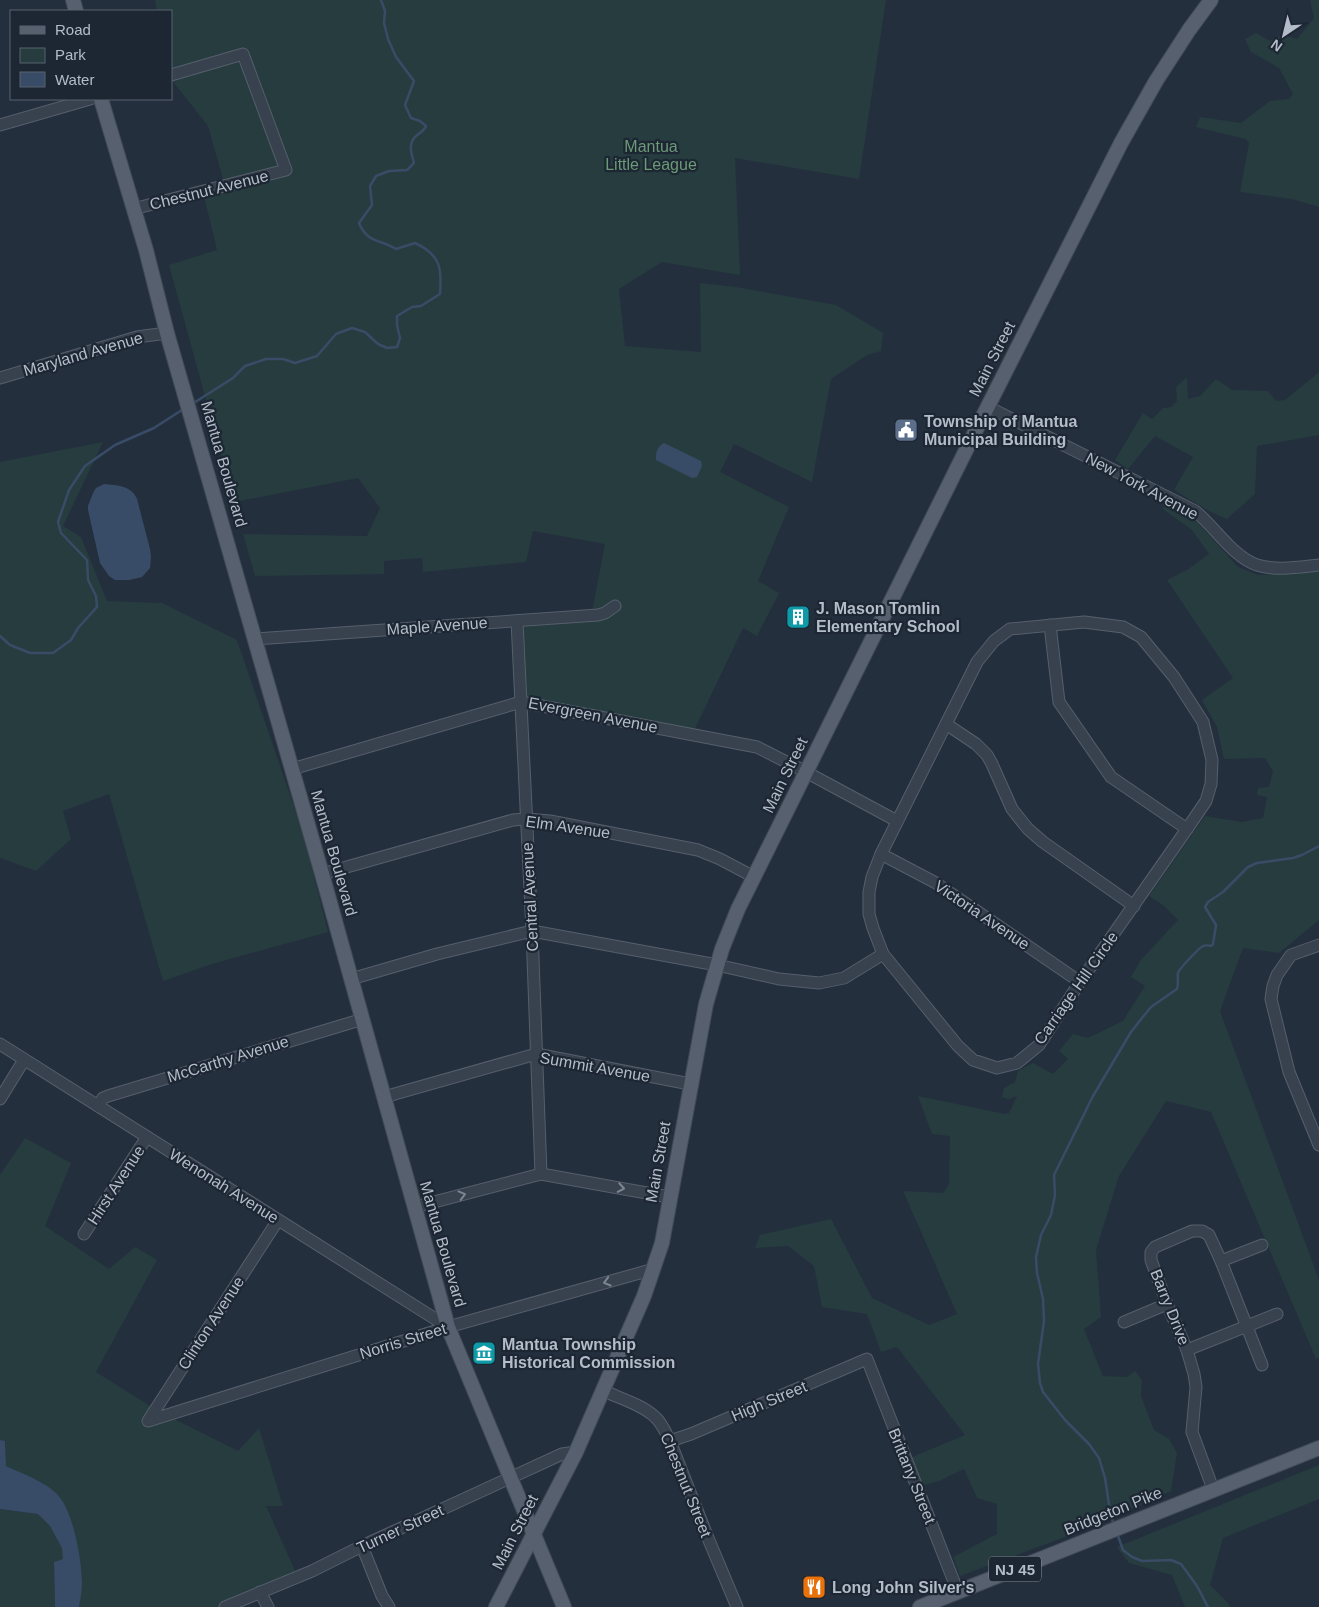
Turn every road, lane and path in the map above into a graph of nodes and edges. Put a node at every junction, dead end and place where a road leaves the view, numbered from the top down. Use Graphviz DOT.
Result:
graph roads {
  1 [pos="1211,0"];
  2 [pos="172,75"];
  3 [pos="87,100"];
  4 [pos="101,100"];
  5 [pos="0,125"];
  6 [pos="133,209"];
  7 [pos="167,333"];
  8 [pos="0,378"];
  9 [pos="988,407"];
  10 [pos="1319,565"];
  11 [pos="615,606"];
  12 [pos="517,621"];
  13 [pos="1050,625"];
  14 [pos="255,639"];
  15 [pos="521,702"];
  16 [pos="946,724"];
  17 [pos="292,769"];
  18 [pos="806,772"];
  19 [pos="526,819"];
  20 [pos="897,821"];
  21 [pos="1187,829"];
  22 [pos="881,854"];
  23 [pos="322,874"];
  24 [pos="754,877"];
  25 [pos="1134,906"];
  26 [pos="532,931"];
  27 [pos="1318,945"];
  28 [pos="883,954"];
  29 [pos="717,965"];
  30 [pos="357,977"];
  31 [pos="1080,982"];
  32 [pos="363,1019"];
  33 [pos="0,1044"];
  34 [pos="536,1054"];
  35 [pos="24,1060"];
  36 [pos="690,1084"];
  37 [pos="384,1097"];
  38 [pos="0,1099"];
  39 [pos="98,1106"];
  40 [pos="147,1137"];
  41 [pos="1319,1145"];
  42 [pos="542,1174"];
  43 [pos="669,1197"];
  44 [pos="415,1207"];
  45 [pos="278,1220"];
  46 [pos="84,1234"];
  47 [pos="1262,1245"];
  48 [pos="1221,1261"];
  49 [pos="654,1269"];
  50 [pos="1167,1304"];
  51 [pos="1277,1314"];
  52 [pos="1124,1322"];
  53 [pos="1246,1326"];
  54 [pos="448,1327"];
  55 [pos="1187,1350"];
  56 [pos="867,1359"];
  57 [pos="1262,1365"];
  58 [pos="604,1391"];
  59 [pos="154,1419"];
  60 [pos="670,1441"];
  61 [pos="1319,1448"];
  62 [pos="576,1452"];
  63 [pos="511,1477"];
  64 [pos="1213,1489"];
  65 [pos="521,1500"];
  66 [pos="550,1502"];
  67 [pos="534,1534"];
  68 [pos="362,1546"];
  69 [pos="260,1592"];
  70 [pos="958,1592"];
  71 [pos="225,1607"];
  72 [pos="268,1607"];
  73 [pos="389,1607"];
  74 [pos="496,1607"];
  75 [pos="564,1607"];
  76 [pos="737,1607"];
  77 [pos="920,1607"];
  1 -- 9 [label="main road, Main Street"];
  2 -- 6 [label="street, Chestnut Avenue"];
  3 -- 5 [label="street"];
  4 -- 6 [label="main road, Mantua Boulevard"];
  6 -- 7 [label="main road, Mantua Boulevard"];
  7 -- 8 [label="street, Maryland Avenue"];
  7 -- 14 [label="main road, Mantua Boulevard"];
  9 -- 10 [label="street, New York Avenue"];
  9 -- 18 [label="main road, Main Street"];
  11 -- 12 [label="street, Maple Avenue"];
  12 -- 14 [label="street, Maple Avenue"];
  12 -- 15 [label="street, Central Avenue"];
  13 -- 16 [label="street, Carriage Hill Circle"];
  13 -- 21 [label="street"];
  13 -- 21 [label="street, Carriage Hill Circle"];
  14 -- 17 [label="main road, Mantua Boulevard"];
  15 -- 17 [label="street, Evergreen Avenue"];
  15 -- 18 [label="street, Evergreen Avenue"];
  15 -- 19 [label="street, Central Avenue"];
  16 -- 20 [label="street, Carriage Hill Circle"];
  16 -- 25 [label="street"];
  17 -- 23 [label="main road, Mantua Boulevard"];
  18 -- 20 [label="street, Evergreen Avenue"];
  18 -- 24 [label="main road, Main Street"];
  19 -- 23 [label="street, Elm Avenue"];
  19 -- 24 [label="street, Elm Avenue"];
  19 -- 26 [label="street, Central Avenue"];
  20 -- 22 [label="street, Carriage Hill Circle"];
  21 -- 25 [label="street, Carriage Hill Circle"];
  22 -- 28 [label="street, Carriage Hill Circle"];
  22 -- 31 [label="street, Victoria Avenue"];
  23 -- 30 [label="main road, Mantua Boulevard"];
  24 -- 29 [label="main road, Main Street"];
  25 -- 31 [label="street, Carriage Hill Circle"];
  26 -- 29 [label="street"];
  26 -- 30 [label="street"];
  26 -- 34 [label="street, Central Avenue"];
  27 -- 41 [label="street"];
  28 -- 29 [label="street"];
  28 -- 31 [label="street, Carriage Hill Circle"];
  29 -- 36 [label="main road, Main Street"];
  30 -- 32 [label="main road, Mantua Boulevard"];
  32 -- 37 [label="main road, Mantua Boulevard"];
  32 -- 39 [label="street, McCarthy Avenue"];
  33 -- 35 [label="street, Wenonah Avenue"];
  34 -- 36 [label="street, Summit Avenue"];
  34 -- 37 [label="street, Summit Avenue"];
  34 -- 42 [label="street, Central Avenue"];
  35 -- 38 [label="street"];
  35 -- 39 [label="street, Wenonah Avenue"];
  36 -- 43 [label="main road, Main Street"];
  37 -- 44 [label="main road, Mantua Boulevard"];
  39 -- 40 [label="street, Wenonah Avenue"];
  40 -- 45 [label="street, Wenonah Avenue"];
  40 -- 46 [label="street, Hirst Avenue"];
  42 -- 43 [label="street, one-way"];
  44 -- 42 [label="street, one-way"];
  43 -- 49 [label="main road, Main Street"];
  44 -- 54 [label="main road, Mantua Boulevard"];
  45 -- 54 [label="street, Wenonah Avenue"];
  45 -- 59 [label="street, Clinton Avenue"];
  47 -- 48 [label="street"];
  48 -- 50 [label="street, Barry Drive"];
  48 -- 53 [label="street, Barry Drive"];
  49 -- 54 [label="street, Norris Street, one-way"];
  49 -- 58 [label="main road, Main Street"];
  50 -- 52 [label="street"];
  50 -- 55 [label="street, Barry Drive"];
  51 -- 53 [label="street"];
  53 -- 55 [label="street"];
  53 -- 57 [label="street, Barry Drive"];
  54 -- 59 [label="street, Norris Street"];
  54 -- 63 [label="main road, Mantua Boulevard"];
  55 -- 64 [label="street, Barry Drive"];
  56 -- 60 [label="street, High Street"];
  56 -- 70 [label="street, Brittany Street"];
  58 -- 60 [label="street, Chestnut Street"];
  58 -- 62 [label="main road, Main Street"];
  60 -- 76 [label="street, Chestnut Street"];
  61 -- 64 [label="main road, Bridgeton Pike / NJ 45"];
  62 -- 63 [label="street, Turner Street"];
  62 -- 66 [label="main road, Main Street"];
  63 -- 65 [label="main road, Mantua Boulevard"];
  63 -- 68 [label="street, Turner Street"];
  64 -- 70 [label="main road, Bridgeton Pike / NJ 45"];
  65 -- 66 [label="main road"];
  65 -- 67 [label="main road, Mantua Boulevard"];
  66 -- 67 [label="main road, Main Street"];
  67 -- 74 [label="main road, Main Street"];
  67 -- 75 [label="main road, Mantua Boulevard"];
  68 -- 69 [label="street, Turner Street"];
  68 -- 73 [label="street"];
  69 -- 71 [label="street, Turner Street"];
  69 -- 72 [label="street"];
  70 -- 77 [label="main road, Bridgeton Pike / NJ 45"];
}
